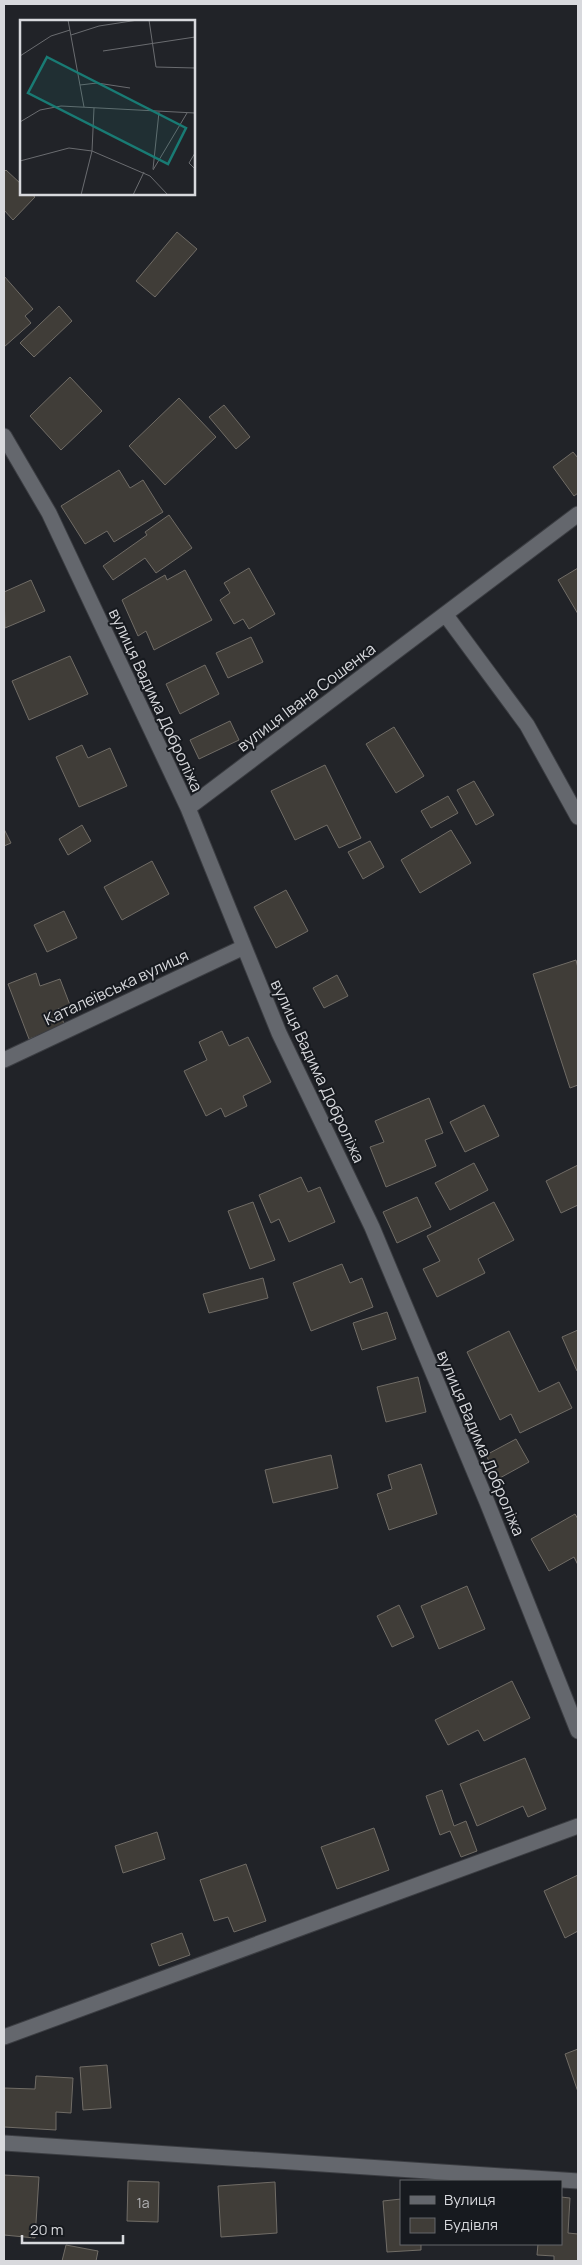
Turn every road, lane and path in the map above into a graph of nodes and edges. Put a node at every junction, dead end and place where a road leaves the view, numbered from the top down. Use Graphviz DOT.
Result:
graph roads {
  1 [pos="4,436"];
  2 [pos="578,514"];
  3 [pos="445,614"];
  4 [pos="188,808"];
  5 [pos="578,817"];
  6 [pos="244,947"];
  7 [pos="4,1060"];
  8 [pos="578,1731"];
  9 [pos="578,1826"];
  10 [pos="4,2037"];
  11 [pos="4,2142"];
  12 [pos="578,2181"];
  1 -- 4 [label="street, вулиця Вадима Доброліжа"];
  2 -- 3 [label="street, вулиця Івана Сошенка"];
  3 -- 4 [label="street, вулиця Івана Сошенка"];
  3 -- 5 [label="street"];
  4 -- 6 [label="street, вулиця Вадима Доброліжа"];
  6 -- 7 [label="street, Каталеївська вулиця"];
  6 -- 8 [label="street, вулиця Вадима Доброліжа"];
  9 -- 10 [label="street"];
  11 -- 12 [label="street"];
}
